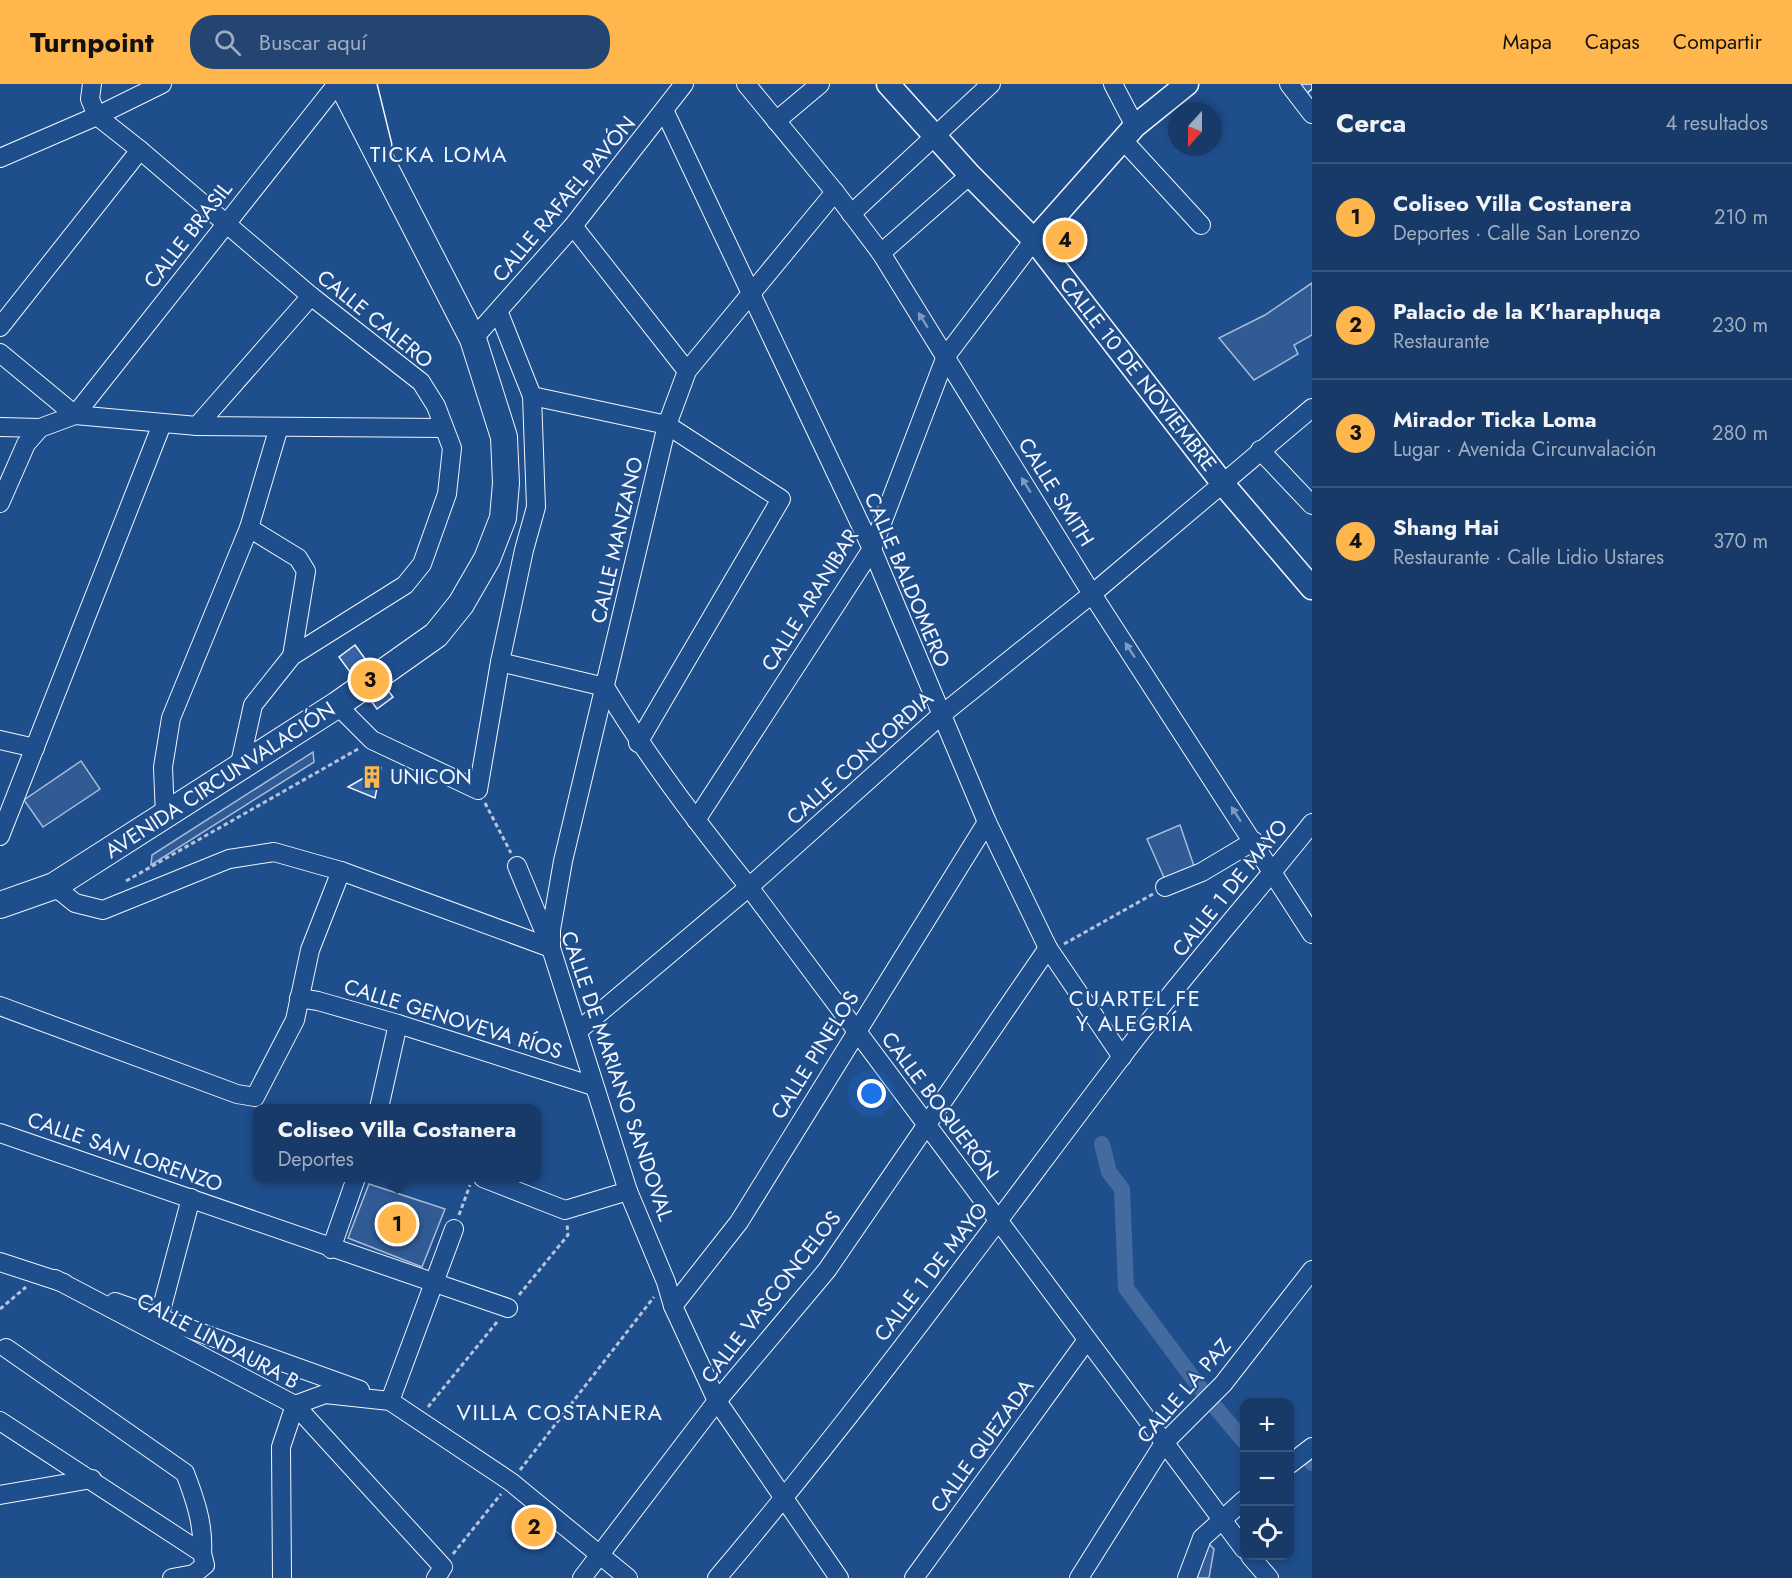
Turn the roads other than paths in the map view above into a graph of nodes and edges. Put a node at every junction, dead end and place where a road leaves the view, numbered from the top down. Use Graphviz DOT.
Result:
graph roads {
  1 [pos="92,84"];
  2 [pos="162,84"];
  3 [pos="337,84"];
  4 [pos="342,84"];
  5 [pos="365,84"];
  6 [pos="684,84"];
  7 [pos="746,84"];
  8 [pos="820,84"];
  9 [pos="888,84"];
  10 [pos="992,84"];
  11 [pos="1113,84"];
  12 [pos="1187,84"];
  13 [pos="1289,84"];
  14 [pos="665,112"];
  15 [pos="1312,114"];
  16 [pos="97,116"];
  17 [pos="776,121"];
  18 [pos="1129,133"];
  19 [pos="934,136"];
  20 [pos="140,150"];
  21 [pos="0,158"];
  22 [pos="387,170"];
  23 [pos="969,175"];
  24 [pos="835,192"];
  25 [pos="850,214"];
  26 [pos="224,224"];
  27 [pos="1201,225"];
  28 [pos="573,226"];
  29 [pos="1034,240"];
  30 [pos="881,253"];
  31 [pos="752,293"];
  32 [pos="310,296"];
  33 [pos="499,313"];
  34 [pos="0,327"];
  35 [pos="473,339"];
  36 [pos="0,353"];
  37 [pos="946,356"];
  38 [pos="687,371"];
  39 [pos="532,396"];
  40 [pos="1312,408"];
  41 [pos="75,415"];
  42 [pos="162,424"];
  43 [pos="667,425"];
  44 [pos="197,426"];
  45 [pos="0,427"];
  46 [pos="279,427"];
  47 [pos="40,428"];
  48 [pos="444,428"];
  49 [pos="1260,450"];
  50 [pos="1223,484"];
  51 [pos="0,503"];
  52 [pos="1312,505"];
  53 [pos="249,528"];
  54 [pos="872,549"];
  55 [pos="1312,588"];
  56 [pos="1092,594"];
  57 [pos="292,656"];
  58 [pos="500,662"];
  59 [pos="604,687"];
  60 [pos="337,705"];
  61 [pos="940,716"];
  62 [pos="0,740"];
  63 [pos="638,743"];
  64 [pos="35,748"];
  65 [pos="239,768"];
  66 [pos="165,816"];
  67 [pos="696,820"];
  68 [pos="987,822"];
  69 [pos="1312,822"];
  70 [pos="0,836"];
  71 [pos="1254,841"];
  72 [pos="517,866"];
  73 [pos="341,871"];
  74 [pos="1273,872"];
  75 [pos="54,886"];
  76 [pos="749,887"];
  77 [pos="1165,887"];
  78 [pos="0,905"];
  79 [pos="1312,934"];
  80 [pos="551,948"];
  81 [pos="1050,950"];
  82 [pos="299,998"];
  83 [pos="0,1006"];
  84 [pos="398,1024"];
  85 [pos="579,1030"];
  86 [pos="856,1032"];
  87 [pos="1122,1056"];
  88 [pos="593,1086"];
  89 [pos="380,1104"];
  90 [pos="926,1124"];
  91 [pos="0,1133"];
  92 [pos="355,1182"];
  93 [pos="493,1182"];
  94 [pos="628,1191"];
  95 [pos="191,1197"];
  96 [pos="999,1222"];
  97 [pos="454,1229"];
  98 [pos="331,1249"];
  99 [pos="0,1262"];
  100 [pos="1312,1270"];
  101 [pos="47,1277"];
  102 [pos="435,1283"];
  103 [pos="673,1306"];
  104 [pos="508,1308"];
  105 [pos="159,1318"];
  106 [pos="1087,1340"];
  107 [pos="6,1348"];
  108 [pos="390,1401"];
  109 [pos="717,1401"];
  110 [pos="295,1405"];
  111 [pos="2,1423"];
  112 [pos="1164,1443"];
  113 [pos="1312,1447"];
  114 [pos="1294,1461"];
  115 [pos="92,1479"];
  116 [pos="0,1495"];
  117 [pos="784,1499"];
  118 [pos="1240,1504"];
  119 [pos="1220,1519"];
  120 [pos="1240,1543"];
  121 [pos="202,1553"];
  122 [pos="599,1555"];
  123 [pos="1253,1560"];
  124 [pos="440,1572"];
  125 [pos="172,1578"];
  126 [pos="282,1578"];
  127 [pos="582,1578"];
  128 [pos="628,1578"];
  129 [pos="717,1578"];
  130 [pos="839,1578"];
  131 [pos="914,1578"];
  132 [pos="1079,1578"];
  133 [pos="1187,1578"];
  134 [pos="1269,1578"];
  1 -- 16 [label="street"];
  2 -- 16 [label="street"];
  3 -- 26 [label="street, CALLE BRASIL"];
  4 -- 22 [label="highway, AVENIDA CIRCUNVALACIÓN"];
  5 -- 22 [label="main road"];
  6 -- 14 [label="street, CALLE RAFAEL PAVÓN"];
  7 -- 17 [label="street, CALLE SMITH"];
  8 -- 17 [label="street"];
  9 -- 19 [label="main road, CALLE 10 DE NOVIEMBRE"];
  10 -- 19 [label="street"];
  11 -- 18 [label="street"];
  12 -- 18 [label="main road"];
  13 -- 15 [label="street"];
  14 -- 28 [label="street, CALLE RAFAEL PAVÓN"];
  14 -- 31 [label="street, CALLE BALDOMERO"];
  16 -- 20 [label="street, CALLE CALERO"];
  16 -- 21 [label="street"];
  17 -- 24 [label="street, CALLE SMITH"];
  18 -- 27 [label="street"];
  18 -- 29 [label="main road"];
  19 -- 23 [label="main road, CALLE 10 DE NOVIEMBRE"];
  19 -- 25 [label="street"];
  20 -- 26 [label="street, CALLE CALERO"];
  20 -- 34 [label="street"];
  22 -- 35 [label="highway, AVENIDA CIRCUNVALACIÓN"];
  23 -- 29 [label="main road, CALLE 10 DE NOVIEMBRE"];
  23 -- 30 [label="street"];
  24 -- 25 [label="street, CALLE SMITH"];
  24 -- 31 [label="street, CALLE MANZANO"];
  25 -- 30 [label="street, CALLE SMITH"];
  26 -- 32 [label="street, CALLE CALERO"];
  26 -- 41 [label="street, CALLE BRASIL"];
  28 -- 33 [label="street, CALLE RAFAEL PAVÓN"];
  28 -- 38 [label="street"];
  29 -- 37 [label="street, CALLE ARANIBAR"];
  29 -- 50 [label="main road, CALLE 10 DE NOVIEMBRE"];
  37 -- 30 [label="street, CALLE SMITH, one-way"];
  31 -- 38 [label="street, CALLE MANZANO"];
  31 -- 54 [label="street, CALLE BALDOMERO"];
  32 -- 44 [label="street"];
  32 -- 48 [label="street, CALLE CALERO"];
  33 -- 35 [label="street, CALLE RAFAEL PAVÓN"];
  33 -- 39 [label="street"];
  35 -- 60 [label="highway, AVENIDA CIRCUNVALACIÓN"];
  36 -- 41 [label="street"];
  37 -- 54 [label="street, CALLE ARANIBAR"];
  56 -- 37 [label="street, CALLE SMITH, one-way"];
  38 -- 43 [label="street, CALLE MANZANO"];
  39 -- 43 [label="street"];
  39 -- 58 [label="street"];
  40 -- 49 [label="street, CALLE CONCORDIA"];
  41 -- 42 [label="street"];
  41 -- 47 [label="street"];
  42 -- 44 [label="street"];
  42 -- 64 [label="street"];
  43 -- 59 [label="street, CALLE MANZANO"];
  43 -- 63 [label="street"];
  44 -- 46 [label="street"];
  45 -- 47 [label="street"];
  46 -- 48 [label="street"];
  46 -- 53 [label="street"];
  47 -- 51 [label="street"];
  48 -- 57 [label="street, CALLE CALERO"];
  49 -- 50 [label="street, CALLE CONCORDIA"];
  49 -- 52 [label="street"];
  50 -- 55 [label="main road, CALLE 10 DE NOVIEMBRE"];
  50 -- 56 [label="street, CALLE CONCORDIA"];
  53 -- 57 [label="street"];
  53 -- 66 [label="street"];
  54 -- 61 [label="street, CALLE BALDOMERO"];
  54 -- 67 [label="street, CALLE ARANIBAR"];
  56 -- 61 [label="street, CALLE CONCORDIA"];
  71 -- 56 [label="street, CALLE SMITH, one-way"];
  57 -- 65 [label="street, CALLE CALERO"];
  58 -- 59 [label="street"];
  58 -- 60 [label="street"];
  59 -- 63 [label="street, CALLE BOQUERÓN"];
  59 -- 80 [label="street, CALLE MANZANO"];
  60 -- 65 [label="highway, AVENIDA CIRCUNVALACIÓN"];
  61 -- 68 [label="street, CALLE BALDOMERO"];
  61 -- 76 [label="street, CALLE CONCORDIA"];
  62 -- 64 [label="street"];
  63 -- 67 [label="street, CALLE BOQUERÓN"];
  64 -- 70 [label="street"];
  65 -- 66 [label="highway, AVENIDA CIRCUNVALACIÓN"];
  66 -- 75 [label="highway, AVENIDA CIRCUNVALACIÓN"];
  67 -- 76 [label="street, CALLE BOQUERÓN"];
  68 -- 81 [label="street, CALLE BALDOMERO"];
  68 -- 86 [label="street, CALLE PINELOS"];
  69 -- 74 [label="street, CALLE 1 DE MAYO"];
  71 -- 74 [label="street, CALLE SMITH"];
  71 -- 77 [label="street"];
  72 -- 80 [label="street, CALLE DE MARIANO SANDOVAL"];
  73 -- 75 [label="street"];
  73 -- 80 [label="street"];
  73 -- 82 [label="street"];
  74 -- 79 [label="street, CALLE SMITH"];
  74 -- 87 [label="street, CALLE 1 DE MAYO"];
  75 -- 78 [label="highway, AVENIDA CIRCUNVALACIÓN"];
  76 -- 85 [label="street, CALLE CONCORDIA"];
  76 -- 86 [label="street, CALLE BOQUERÓN"];
  80 -- 85 [label="street, CALLE DE MARIANO SANDOVAL"];
  81 -- 87 [label="street, CALLE BALDOMERO"];
  81 -- 90 [label="street, CALLE VASCONCELOS"];
  82 -- 83 [label="street"];
  82 -- 84 [label="street, CALLE GENOVEVA RÍOS"];
  84 -- 88 [label="street, CALLE GENOVEVA RÍOS"];
  84 -- 89 [label="street"];
  85 -- 88 [label="street, CALLE DE MARIANO SANDOVAL"];
  86 -- 90 [label="street, CALLE BOQUERÓN"];
  86 -- 103 [label="street, CALLE PINELOS"];
  87 -- 96 [label="street, CALLE 1 DE MAYO"];
  88 -- 94 [label="street, CALLE DE MARIANO SANDOVAL"];
  90 -- 96 [label="street, CALLE BOQUERÓN"];
  90 -- 109 [label="street, CALLE VASCONCELOS"];
  91 -- 95 [label="street, CALLE SAN LORENZO"];
  92 -- 98 [label="street"];
  93 -- 94 [label="street"];
  94 -- 103 [label="street, CALLE DE MARIANO SANDOVAL"];
  95 -- 98 [label="street, CALLE SAN LORENZO"];
  95 -- 105 [label="street"];
  96 -- 106 [label="street, CALLE BOQUERÓN"];
  96 -- 117 [label="street, CALLE 1 DE MAYO"];
  97 -- 102 [label="street"];
  98 -- 102 [label="street, CALLE SAN LORENZO"];
  99 -- 101 [label="street, CALLE LINDAURA B"];
  100 -- 112 [label="street, CALLE LA PAZ"];
  101 -- 105 [label="street, CALLE LINDAURA B"];
  101 -- 110 [label="street, CALLE LINDAURA B"];
  102 -- 104 [label="street, CALLE SAN LORENZO"];
  102 -- 108 [label="street"];
  103 -- 109 [label="street, CALLE DE MARIANO SANDOVAL"];
  105 -- 108 [label="street, CALLE LINDAURA B"];
  106 -- 112 [label="street, CALLE BOQUERÓN"];
  106 -- 131 [label="street, CALLE QUEZADA"];
  107 -- 121 [label="street"];
  108 -- 110 [label="street"];
  108 -- 122 [label="street"];
  109 -- 117 [label="street, CALLE DE MARIANO SANDOVAL"];
  109 -- 122 [label="street, CALLE VASCONCELOS"];
  110 -- 124 [label="street, CALLE LINDAURA B"];
  110 -- 126 [label="street"];
  111 -- 115 [label="street"];
  112 -- 119 [label="street, CALLE BOQUERÓN"];
  112 -- 132 [label="street, CALLE LA PAZ"];
  113 -- 114 [label="street"];
  115 -- 116 [label="street"];
  115 -- 121 [label="street"];
  117 -- 129 [label="street, CALLE 1 DE MAYO"];
  117 -- 130 [label="street, CALLE DE MARIANO SANDOVAL"];
  118 -- 119 [label="street"];
  119 -- 120 [label="street, CALLE BOQUERÓN"];
  119 -- 133 [label="street"];
  121 -- 125 [label="street"];
  122 -- 127 [label="street, CALLE VASCONCELOS"];
  122 -- 128 [label="street"];
  123 -- 134 [label="street"];
}
